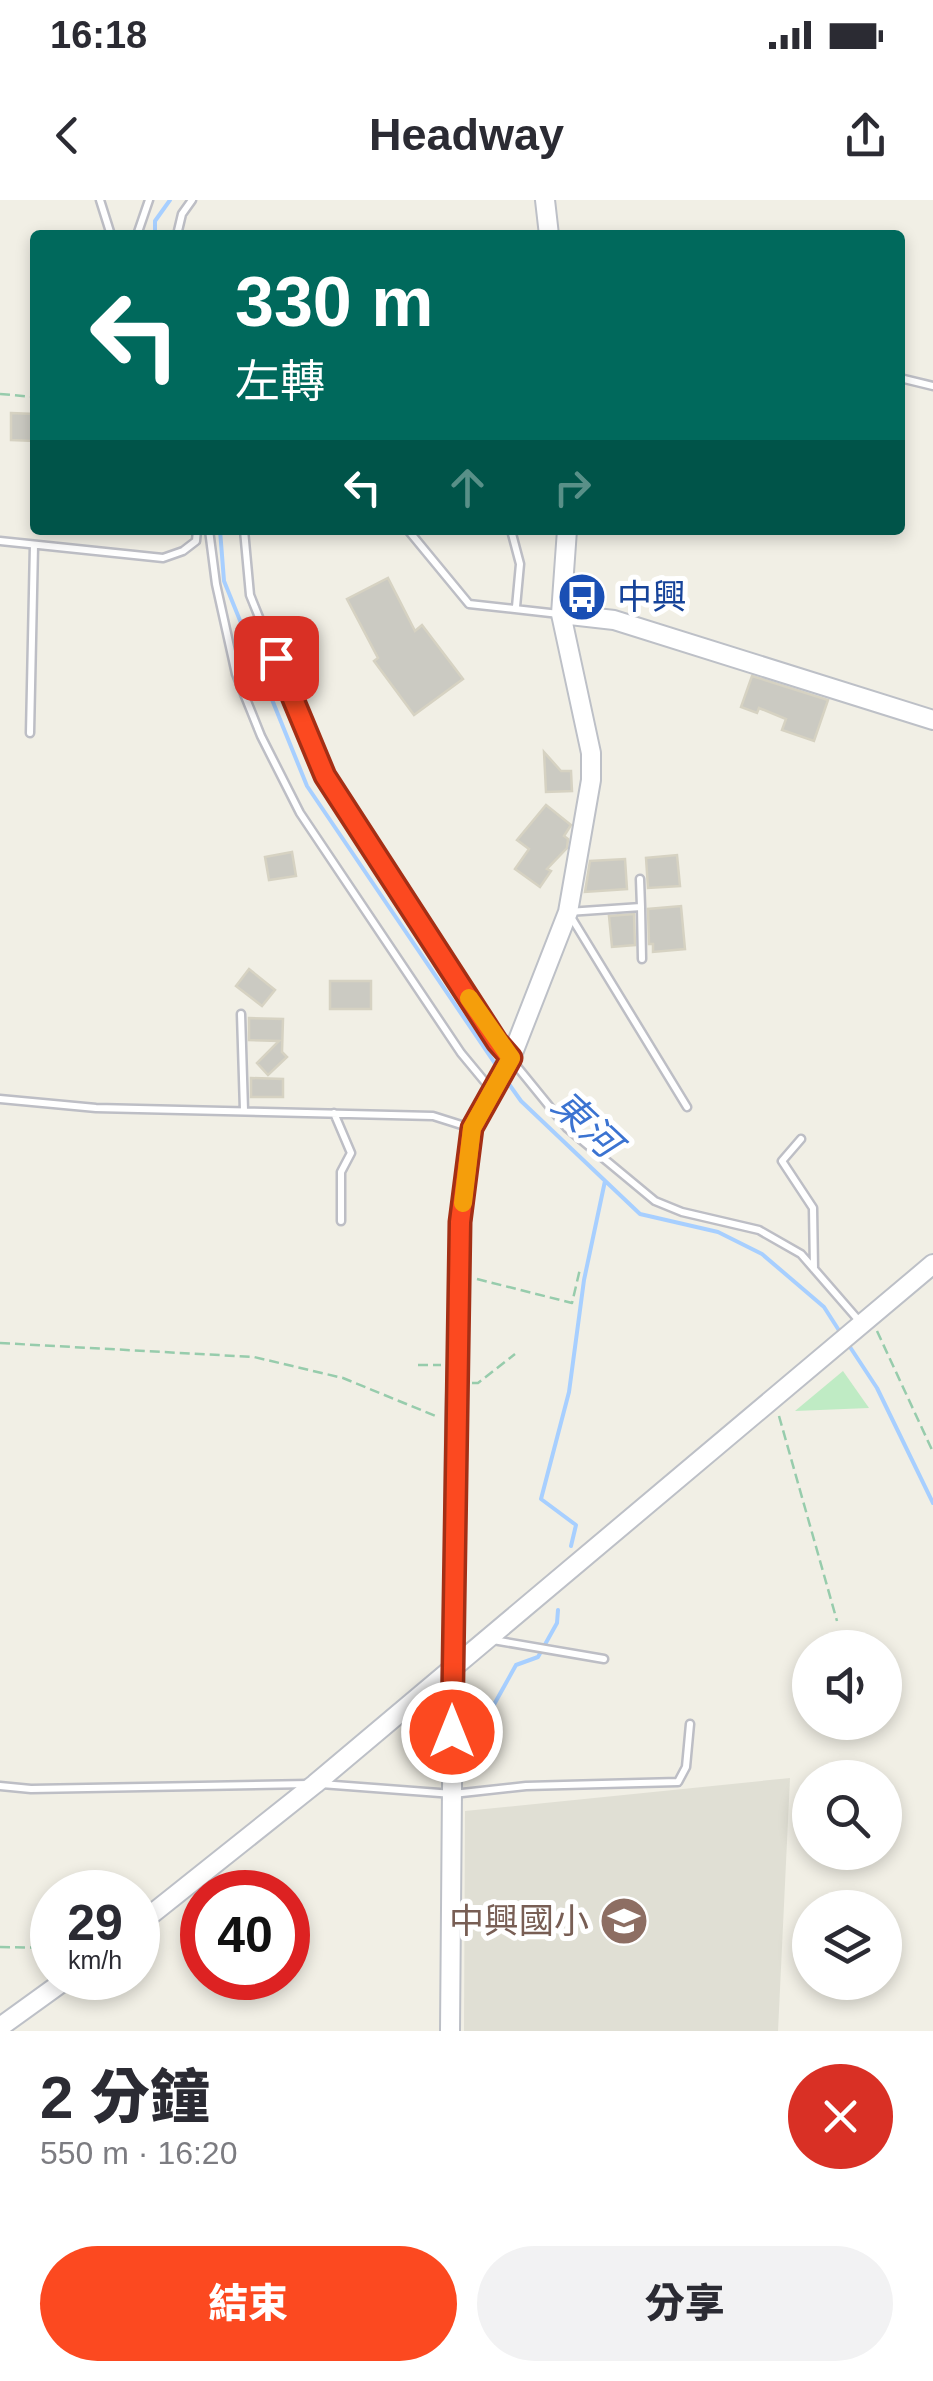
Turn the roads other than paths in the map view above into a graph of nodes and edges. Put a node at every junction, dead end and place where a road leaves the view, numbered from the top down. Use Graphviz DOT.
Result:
graph roads {
  1 [pos="100,200"];
  2 [pos="149,200"];
  3 [pos="192,200"];
  4 [pos="545,200"];
  5 [pos="109,230"];
  6 [pos="139,230"];
  7 [pos="178,230"];
  8 [pos="548,230"];
  9 [pos="905,379"];
  10 [pos="933,386"];
  11 [pos="196,535"];
  12 [pos="210,535"];
  13 [pos="244,535"];
  14 [pos="412,535"];
  15 [pos="512,535"];
  16 [pos="566,535"];
  17 [pos="0,541"];
  18 [pos="34,546"];
  19 [pos="516,608"];
  20 [pos="560,614"];
  21 [pos="933,720"];
  22 [pos="30,733"];
  23 [pos="640,880"];
  24 [pos="641,907"];
  25 [pos="568,912"];
  26 [pos="642,959"];
  27 [pos="241,1014"];
  28 [pos="511,1058"];
  29 [pos="491,1089"];
  30 [pos="0,1100"];
  31 [pos="688,1107"];
  32 [pos="244,1110"];
  33 [pos="334,1113"];
  34 [pos="472,1128"];
  35 [pos="801,1139"];
  36 [pos="341,1221"];
  37 [pos="933,1264"];
  38 [pos="814,1270"];
  39 [pos="866,1320"];
  40 [pos="487,1639"];
  41 [pos="604,1659"];
  42 [pos="452,1669"];
  43 [pos="690,1724"];
  44 [pos="315,1784"];
  45 [pos="0,1786"];
  46 [pos="453,1794"];
  47 [pos="160,1908"];
  48 [pos="37,2000"];
  49 [pos="0,2027"];
  50 [pos="450,2031"];
  1 -- 5 [label="lane"];
  2 -- 6 [label="lane"];
  3 -- 7 [label="lane"];
  4 -- 8 [label="street"];
  9 -- 10 [label="lane"];
  11 -- 18 [label="lane"];
  12 -- 29 [label="lane"];
  13 -- 28 [label="lane"];
  14 -- 19 [label="lane"];
  15 -- 19 [label="lane"];
  16 -- 20 [label="street"];
  17 -- 18 [label="lane"];
  18 -- 22 [label="lane"];
  19 -- 20 [label="lane"];
  20 -- 21 [label="street"];
  20 -- 25 [label="street"];
  23 -- 24 [label="lane"];
  24 -- 25 [label="lane"];
  24 -- 26 [label="lane"];
  25 -- 28 [label="street"];
  25 -- 31 [label="lane"];
  27 -- 32 [label="lane"];
  28 -- 29 [label="street"];
  28 -- 38 [label="lane"];
  29 -- 34 [label="street"];
  30 -- 32 [label="lane"];
  32 -- 33 [label="lane"];
  33 -- 34 [label="lane"];
  33 -- 36 [label="lane"];
  34 -- 42 [label="street"];
  35 -- 38 [label="lane"];
  37 -- 39 [label="street"];
  38 -- 39 [label="lane"];
  39 -- 40 [label="street"];
  40 -- 41 [label="lane"];
  40 -- 42 [label="street"];
  42 -- 44 [label="street"];
  42 -- 46 [label="street"];
  43 -- 46 [label="lane"];
  44 -- 45 [label="lane"];
  44 -- 46 [label="lane"];
  44 -- 47 [label="street"];
  46 -- 50 [label="street"];
  48 -- 49 [label="street"];
}
